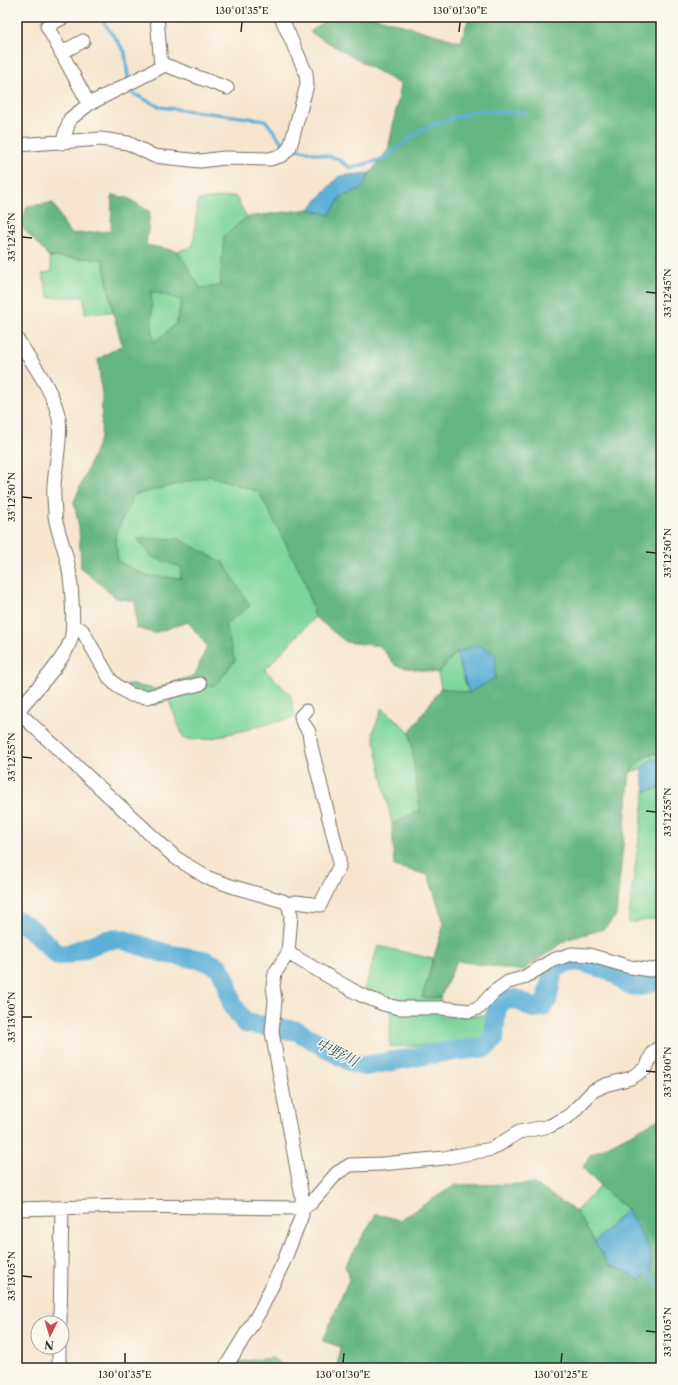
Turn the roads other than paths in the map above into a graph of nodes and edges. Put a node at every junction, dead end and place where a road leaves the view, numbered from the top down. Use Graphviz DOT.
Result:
graph roads {
  1 [pos="64,17"];
  2 [pos="157,17"];
  3 [pos="282,17"];
  4 [pos="83,41"];
  5 [pos="62,53"];
  6 [pos="161,66"];
  7 [pos="226,88"];
  8 [pos="88,104"];
  9 [pos="62,143"];
  10 [pos="17,145"];
  11 [pos="17,339"];
  12 [pos="73,626"];
  13 [pos="200,684"];
  14 [pos="17,711"];
  15 [pos="306,711"];
  16 [pos="288,904"];
  17 [pos="288,953"];
  18 [pos="661,969"];
  19 [pos="661,1046"];
  20 [pos="62,1208"];
  21 [pos="302,1208"];
  22 [pos="17,1209"];
  23 [pos="60,1315"];
  24 [pos="59,1355"];
  25 [pos="59,1368"];
  26 [pos="225,1368"];
  1 -- 5 [label="street"];
  2 -- 6 [label="street"];
  3 -- 9 [label="street"];
  4 -- 5 [label="street"];
  5 -- 8 [label="street"];
  6 -- 7 [label="street"];
  6 -- 8 [label="street"];
  8 -- 9 [label="street"];
  9 -- 10 [label="street"];
  11 -- 12 [label="street"];
  12 -- 13 [label="street"];
  12 -- 14 [label="street"];
  14 -- 16 [label="street"];
  15 -- 16 [label="street"];
  16 -- 17 [label="street"];
  17 -- 18 [label="street"];
  17 -- 21 [label="street"];
  19 -- 21 [label="street"];
  20 -- 21 [label="street"];
  20 -- 22 [label="street"];
  20 -- 23 [label="street"];
  21 -- 26 [label="street"];
  24 -- 25 [label="street"];
}
